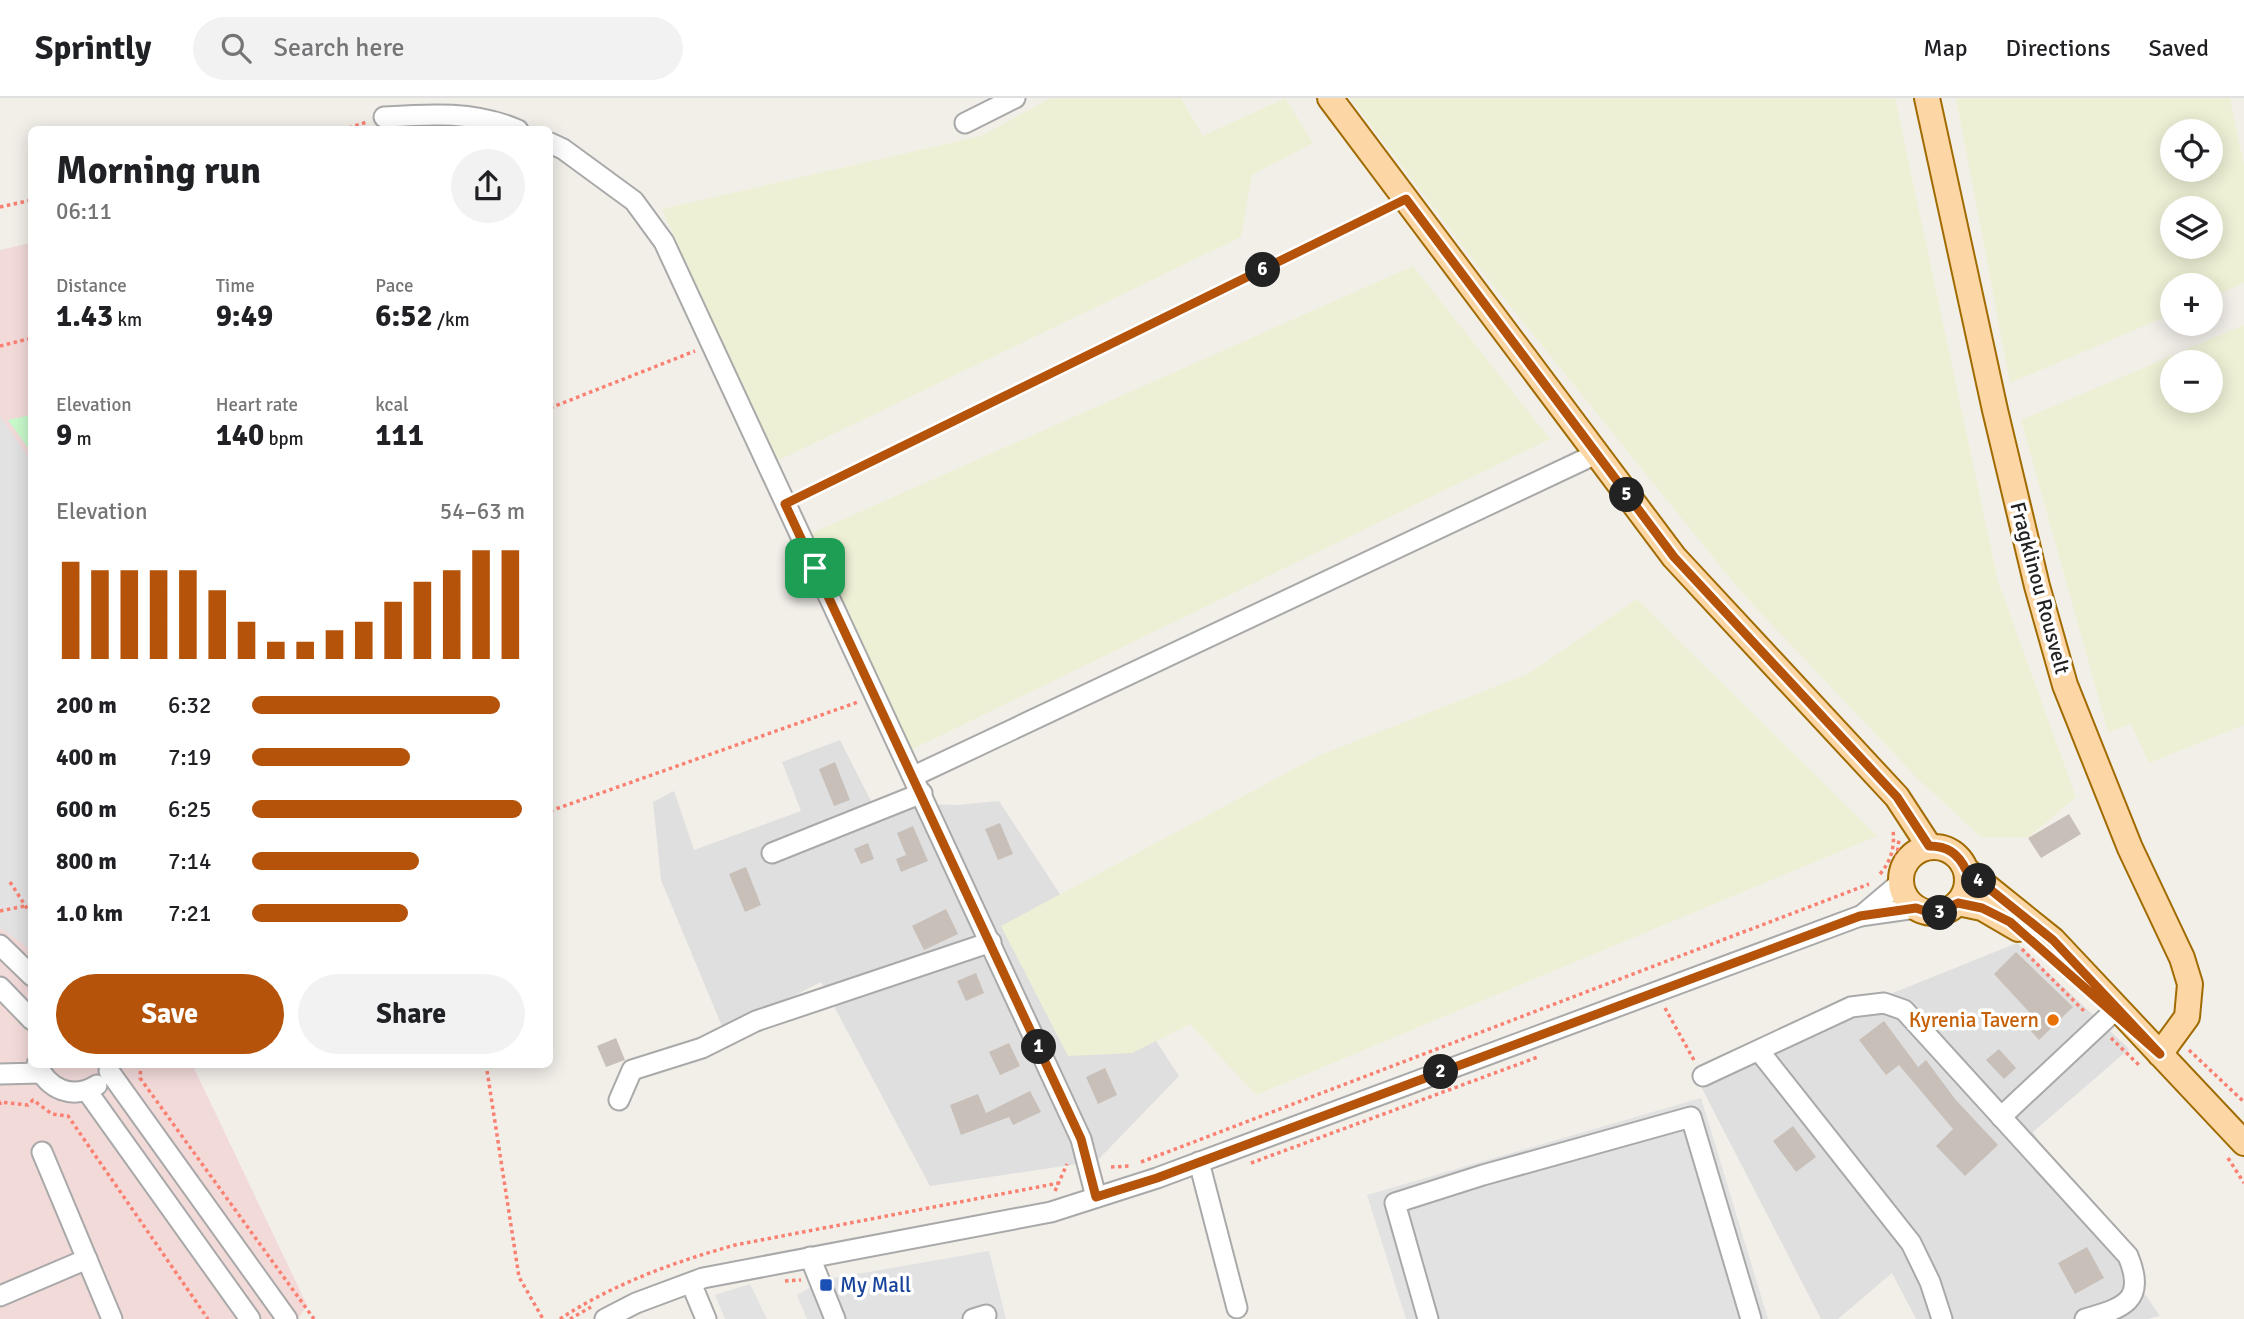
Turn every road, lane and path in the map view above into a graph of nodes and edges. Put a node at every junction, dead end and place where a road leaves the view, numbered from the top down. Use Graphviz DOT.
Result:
graph roads {
  1 [pos="1015,98"];
  2 [pos="1330,98"];
  3 [pos="1927,98"];
  4 [pos="439,106"];
  5 [pos="384,117"];
  6 [pos="965,123"];
  7 [pos="355,126"];
  8 [pos="509,126"];
  9 [pos="553,144"];
  10 [pos="1406,199"];
  11 [pos="28,201"];
  12 [pos="0,207"];
  13 [pos="28,339"];
  14 [pos="710,345"];
  15 [pos="0,346"];
  16 [pos="553,407"];
  17 [pos="1596,454"];
  18 [pos="785,504"];
  19 [pos="875,696"];
  20 [pos="918,784"];
  21 [pos="553,810"];
  22 [pos="1897,818"];
  23 [pos="772,853"];
  24 [pos="1900,869"];
  25 [pos="1966,870"];
  26 [pos="10,882"];
  27 [pos="1873,888"];
  28 [pos="1861,894"];
  29 [pos="26,906"];
  30 [pos="28,909"];
  31 [pos="0,911"];
  32 [pos="1958,912"];
  33 [pos="1916,914"];
  34 [pos="1860,916"];
  35 [pos="990,942"];
  36 [pos="2015,943"];
  37 [pos="0,945"];
  38 [pos="28,972"];
  39 [pos="0,987"];
  40 [pos="1662,1003"];
  41 [pos="28,1016"];
  42 [pos="2105,1019"];
  43 [pos="1760,1052"];
  44 [pos="2159,1054"];
  45 [pos="39,1068"];
  46 [pos="110,1068"];
  47 [pos="141,1068"];
  48 [pos="487,1068"];
  49 [pos="0,1074"];
  50 [pos="1703,1076"];
  51 [pos="86,1091"];
  52 [pos="620,1100"];
  53 [pos="1322,1100"];
  54 [pos="2244,1102"];
  55 [pos="0,1105"];
  56 [pos="1296,1110"];
  57 [pos="1283,1115"];
  58 [pos="2001,1117"];
  59 [pos="2234,1148"];
  60 [pos="43,1152"];
  61 [pos="1068,1161"];
  62 [pos="1199,1162"];
  63 [pos="1142,1168"];
  64 [pos="1134,1171"];
  65 [pos="1059,1183"];
  66 [pos="2244,1183"];
  67 [pos="1096,1197"];
  68 [pos="810,1257"];
  69 [pos="87,1259"];
  70 [pos="691,1283"];
  71 [pos="0,1296"];
  72 [pos="1237,1307"];
  73 [pos="112,1319"];
  74 [pos="208,1319"];
  75 [pos="250,1319"];
  76 [pos="287,1319"];
  77 [pos="314,1319"];
  78 [pos="543,1319"];
  79 [pos="606,1319"];
  80 [pos="706,1319"];
  81 [pos="835,1319"];
  82 [pos="1428,1319"];
  83 [pos="1751,1319"];
  84 [pos="1942,1319"];
  85 [pos="2085,1319"];
  1 -- 6 [label="street"];
  2 -- 10 [label="main road"];
  3 -- 44 [label="main road, Fragklinou Rousvelt"];
  4 -- 5 [label="street"];
  4 -- 8 [label="street"];
  5 -- 7 [label="path"];
  9 -- 14 [label="street"];
  10 -- 17 [label="main road"];
  10 -- 18 [label="path"];
  11 -- 12 [label="path"];
  13 -- 15 [label="path"];
  14 -- 16 [label="path"];
  14 -- 18 [label="street"];
  17 -- 20 [label="street"];
  17 -- 22 [label="main road"];
  18 -- 19 [label="street"];
  19 -- 20 [label="street"];
  19 -- 21 [label="path"];
  20 -- 23 [label="street"];
  20 -- 35 [label="street"];
  22 -- 24 [label="main road"];
  22 -- 24 [label="path"];
  22 -- 64 [label="path"];
  24 -- 25 [label="main road"];
  24 -- 33 [label="main road"];
  24 -- 34 [label="street"];
  25 -- 32 [label="main road"];
  25 -- 44 [label="main road"];
  26 -- 29 [label="path"];
  27 -- 28 [label="path"];
  29 -- 30 [label="path"];
  29 -- 31 [label="path"];
  32 -- 33 [label="main road"];
  32 -- 33 [label="path"];
  32 -- 42 [label="main road"];
  33 -- 34 [label="street"];
  34 -- 62 [label="street"];
  35 -- 52 [label="street"];
  35 -- 67 [label="street"];
  36 -- 42 [label="path"];
  37 -- 38 [label="street"];
  39 -- 41 [label="street"];
  40 -- 50 [label="path"];
  42 -- 44 [label="main road"];
  42 -- 44 [label="path"];
  42 -- 58 [label="street"];
  43 -- 50 [label="street"];
  43 -- 58 [label="street"];
  43 -- 84 [label="street"];
  44 -- 54 [label="path"];
  44 -- 59 [label="main road"];
  45 -- 49 [label="street"];
  45 -- 51 [label="street"];
  46 -- 51 [label="street"];
  46 -- 76 [label="street"];
  47 -- 77 [label="path"];
  48 -- 78 [label="path"];
  51 -- 75 [label="street"];
  53 -- 56 [label="path"];
  55 -- 74 [label="path"];
  57 -- 63 [label="path"];
  58 -- 85 [label="street"];
  59 -- 66 [label="path"];
  60 -- 69 [label="street"];
  61 -- 65 [label="path"];
  62 -- 67 [label="street"];
  62 -- 72 [label="street"];
  67 -- 68 [label="street"];
  68 -- 70 [label="street"];
  68 -- 81 [label="street"];
  69 -- 71 [label="street"];
  69 -- 73 [label="street"];
  70 -- 79 [label="street"];
  70 -- 80 [label="street"];
  82 -- 83 [label="street"];
}
